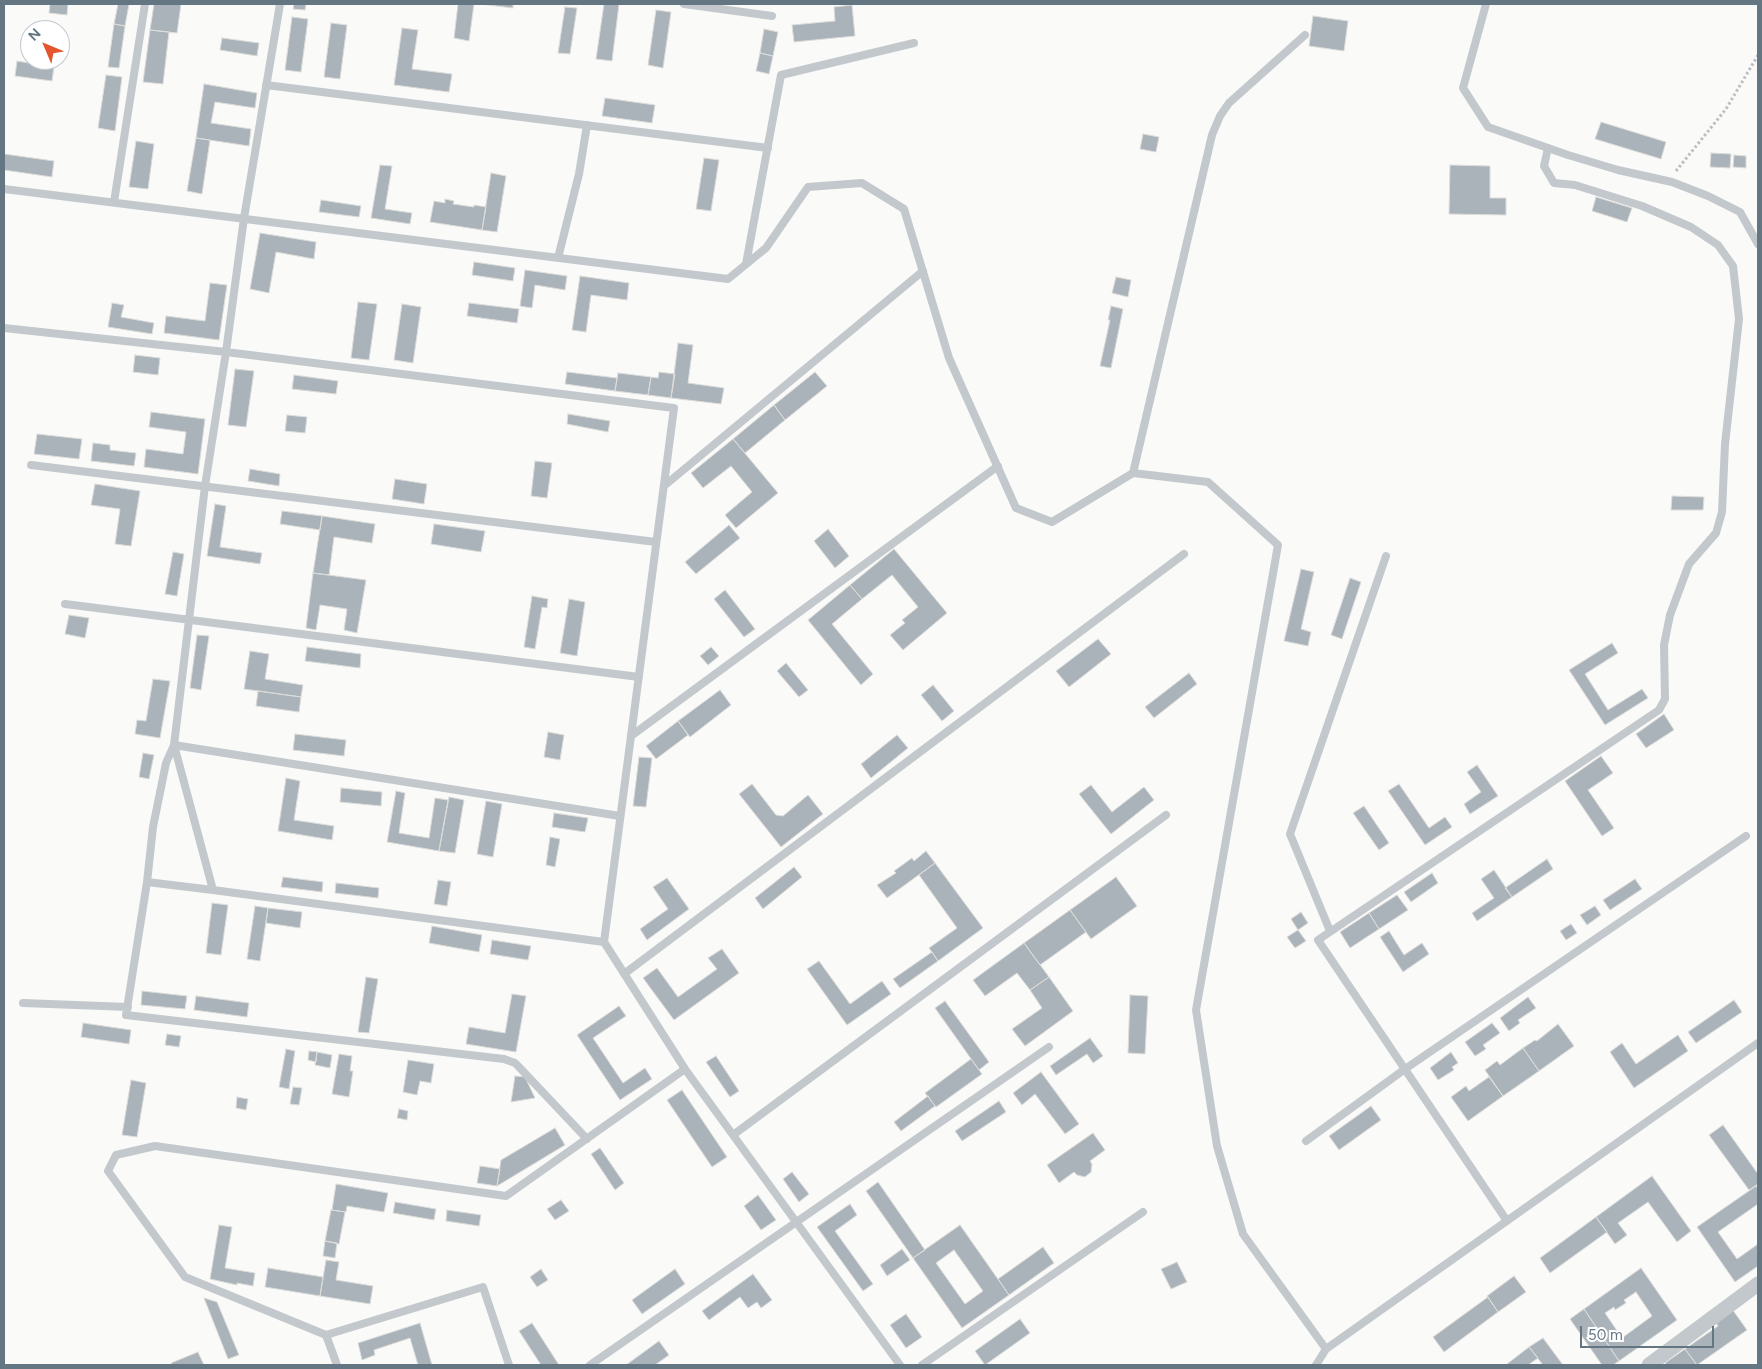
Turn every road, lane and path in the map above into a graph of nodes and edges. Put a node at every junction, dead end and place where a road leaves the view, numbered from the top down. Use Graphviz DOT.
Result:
graph roads {
  1 [pos="145,4"];
  2 [pos="280,4"];
  3 [pos="684,4"];
  4 [pos="1486,4"];
  5 [pos="772,16"];
  6 [pos="1306,35"];
  7 [pos="914,43"];
  8 [pos="1758,55"];
  9 [pos="266,85"];
  10 [pos="587,125"];
  11 [pos="768,148"];
  12 [pos="1548,148"];
  13 [pos="1668,181"];
  14 [pos="4,188"];
  15 [pos="114,202"];
  16 [pos="244,218"];
  17 [pos="1758,244"];
  18 [pos="558,258"];
  19 [pos="746,264"];
  20 [pos="923,271"];
  21 [pos="4,328"];
  22 [pos="226,352"];
  23 [pos="31,464"];
  24 [pos="998,466"];
  25 [pos="1133,473"];
  26 [pos="205,486"];
  27 [pos="664,486"];
  28 [pos="656,542"];
  29 [pos="1184,554"];
  30 [pos="1386,556"];
  31 [pos="65,604"];
  32 [pos="189,620"];
  33 [pos="639,677"];
  34 [pos="631,736"];
  35 [pos="174,745"];
  36 [pos="1166,815"];
  37 [pos="620,816"];
  38 [pos="1746,836"];
  39 [pos="147,882"];
  40 [pos="212,890"];
  41 [pos="1330,932"];
  42 [pos="604,942"];
  43 [pos="624,974"];
  44 [pos="23,1003"];
  45 [pos="128,1007"];
  46 [pos="1758,1043"];
  47 [pos="1049,1047"];
  48 [pos="685,1069"];
  49 [pos="1405,1069"];
  50 [pos="733,1135"];
  51 [pos="587,1139"];
  52 [pos="1306,1140"];
  53 [pos="1143,1212"];
  54 [pos="1507,1221"];
  55 [pos="796,1223"];
  56 [pos="1758,1284"];
  57 [pos="326,1335"];
  58 [pos="1326,1349"];
  59 [pos="337,1365"];
  60 [pos="509,1365"];
  61 [pos="590,1365"];
  62 [pos="900,1365"];
  63 [pos="922,1365"];
  64 [pos="1316,1365"];
  65 [pos="1649,1365"];
  1 -- 15 [label="lane"];
  2 -- 9 [label="lane"];
  3 -- 5 [label="lane"];
  4 -- 12 [label="lane"];
  6 -- 25 [label="lane"];
  7 -- 11 [label="lane"];
  8 -- 13 [label="path"];
  9 -- 10 [label="lane"];
  9 -- 16 [label="lane"];
  10 -- 11 [label="lane"];
  10 -- 18 [label="lane"];
  11 -- 19 [label="lane"];
  12 -- 13 [label="lane"];
  12 -- 41 [label="lane"];
  13 -- 17 [label="lane"];
  14 -- 15 [label="lane"];
  15 -- 16 [label="lane"];
  16 -- 18 [label="lane"];
  16 -- 22 [label="lane"];
  18 -- 19 [label="lane"];
  19 -- 20 [label="lane"];
  20 -- 24 [label="lane"];
  20 -- 27 [label="lane"];
  21 -- 22 [label="lane"];
  22 -- 26 [label="lane"];
  22 -- 27 [label="lane"];
  23 -- 26 [label="lane"];
  24 -- 25 [label="lane"];
  24 -- 34 [label="lane"];
  25 -- 58 [label="lane"];
  26 -- 28 [label="lane"];
  26 -- 32 [label="lane"];
  27 -- 28 [label="lane"];
  28 -- 33 [label="lane"];
  29 -- 43 [label="lane"];
  30 -- 41 [label="lane"];
  31 -- 32 [label="lane"];
  32 -- 33 [label="lane"];
  32 -- 35 [label="lane"];
  33 -- 34 [label="lane"];
  34 -- 37 [label="lane"];
  35 -- 37 [label="lane"];
  35 -- 39 [label="lane"];
  35 -- 40 [label="lane"];
  36 -- 50 [label="lane"];
  37 -- 42 [label="lane"];
  38 -- 49 [label="lane"];
  39 -- 40 [label="lane"];
  39 -- 45 [label="lane"];
  40 -- 42 [label="lane"];
  41 -- 49 [label="lane"];
  42 -- 43 [label="lane"];
  43 -- 48 [label="lane"];
  44 -- 45 [label="lane"];
  45 -- 51 [label="lane"];
  46 -- 54 [label="lane"];
  47 -- 55 [label="lane"];
  48 -- 50 [label="lane"];
  48 -- 51 [label="lane"];
  49 -- 52 [label="lane"];
  49 -- 54 [label="lane"];
  50 -- 55 [label="lane"];
  51 -- 57 [label="lane"];
  53 -- 63 [label="lane"];
  54 -- 58 [label="lane"];
  55 -- 61 [label="lane"];
  55 -- 62 [label="lane"];
  56 -- 65 [label="street"];
  57 -- 59 [label="lane"];
  57 -- 60 [label="lane"];
  58 -- 64 [label="lane"];
}
